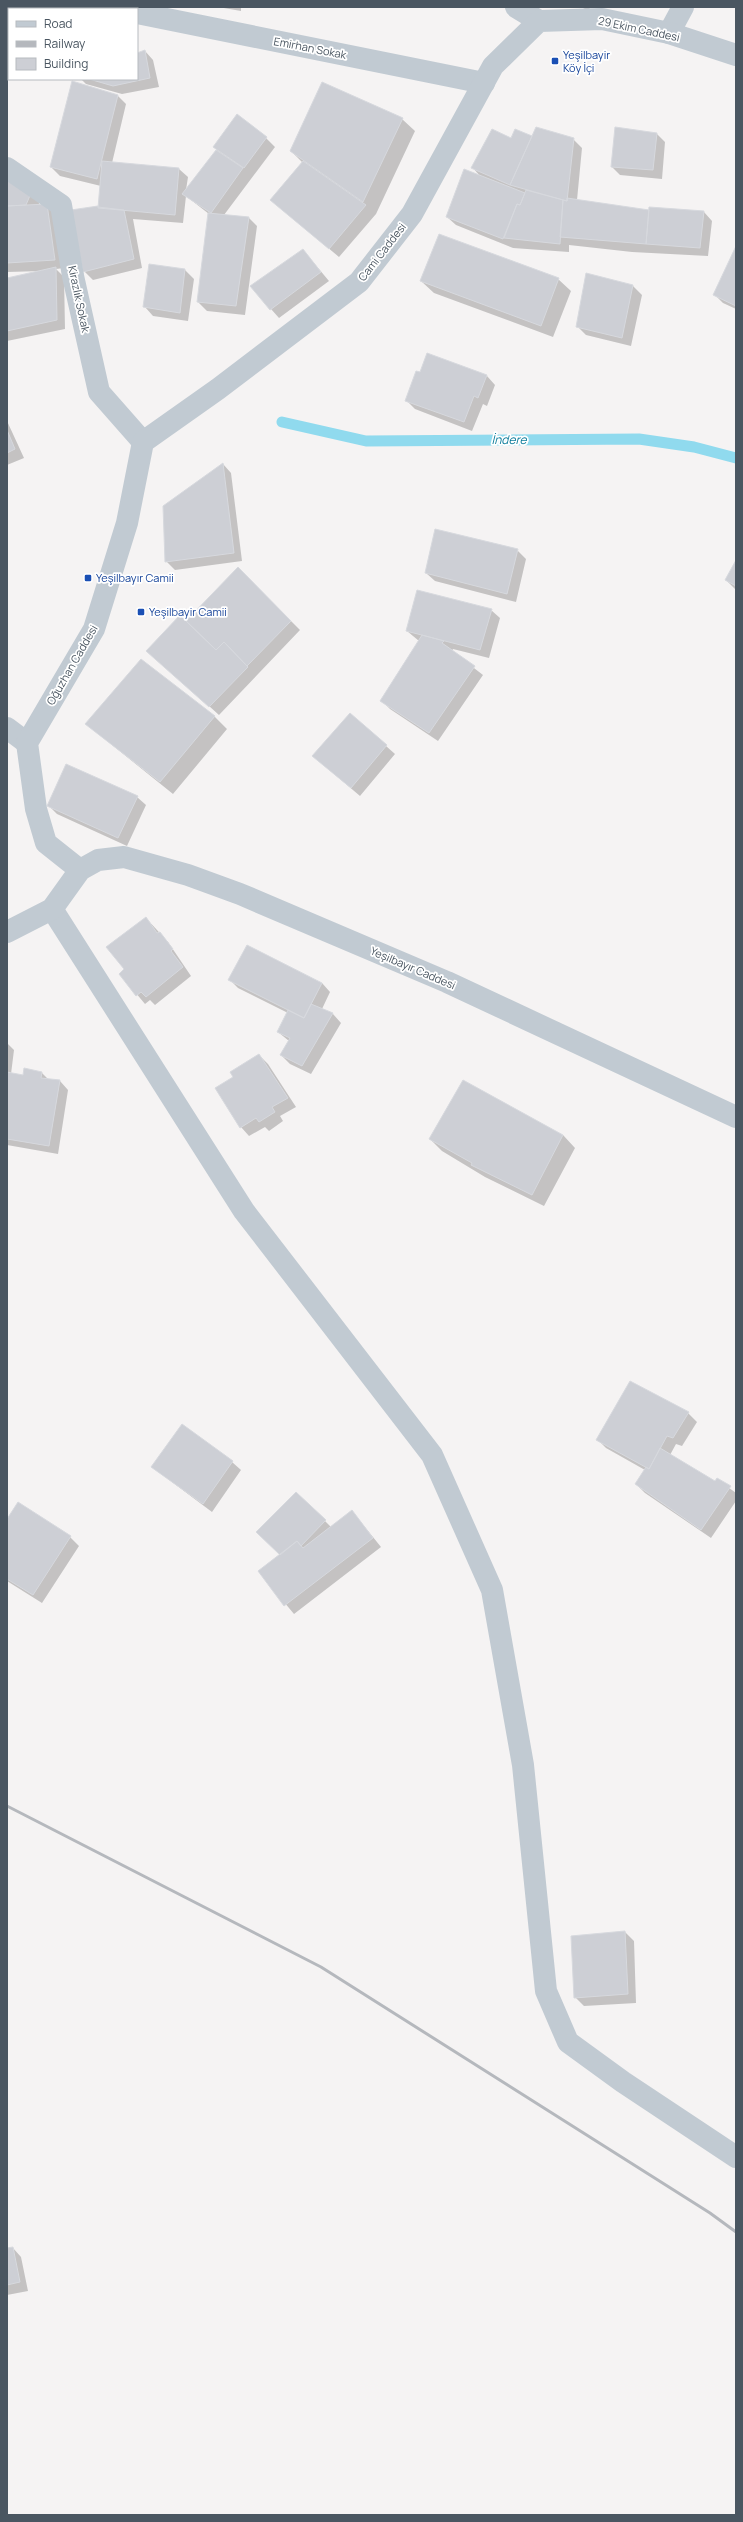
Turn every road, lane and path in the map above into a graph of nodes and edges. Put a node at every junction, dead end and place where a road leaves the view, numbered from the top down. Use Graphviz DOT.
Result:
graph roads {
  1 [pos="516,7"];
  2 [pos="683,7"];
  3 [pos="138,13"];
  4 [pos="539,21"];
  5 [pos="669,33"];
  6 [pos="736,56"];
  7 [pos="484,82"];
  8 [pos="7,168"];
  9 [pos="143,442"];
  10 [pos="7,728"];
  11 [pos="27,743"];
  12 [pos="80,870"];
  13 [pos="52,909"];
  14 [pos="7,932"];
  15 [pos="736,1117"];
  16 [pos="736,2157"];
  1 -- 4 [label="street"];
  2 -- 5 [label="street"];
  3 -- 7 [label="street, Emirhan Sokak"];
  4 -- 5 [label="street, 29 Ekim Caddesi"];
  4 -- 7 [label="street, Cami Caddesi"];
  5 -- 6 [label="street, 29 Ekim Caddesi"];
  7 -- 9 [label="street, Cami Caddesi"];
  8 -- 9 [label="street, Kirazlık Sokak"];
  9 -- 11 [label="street, Oğuzhan Caddesi"];
  10 -- 11 [label="street"];
  11 -- 12 [label="street"];
  12 -- 13 [label="street"];
  12 -- 15 [label="street, Yeşilbayır Caddesi"];
  13 -- 14 [label="street"];
  13 -- 16 [label="street"];
}
